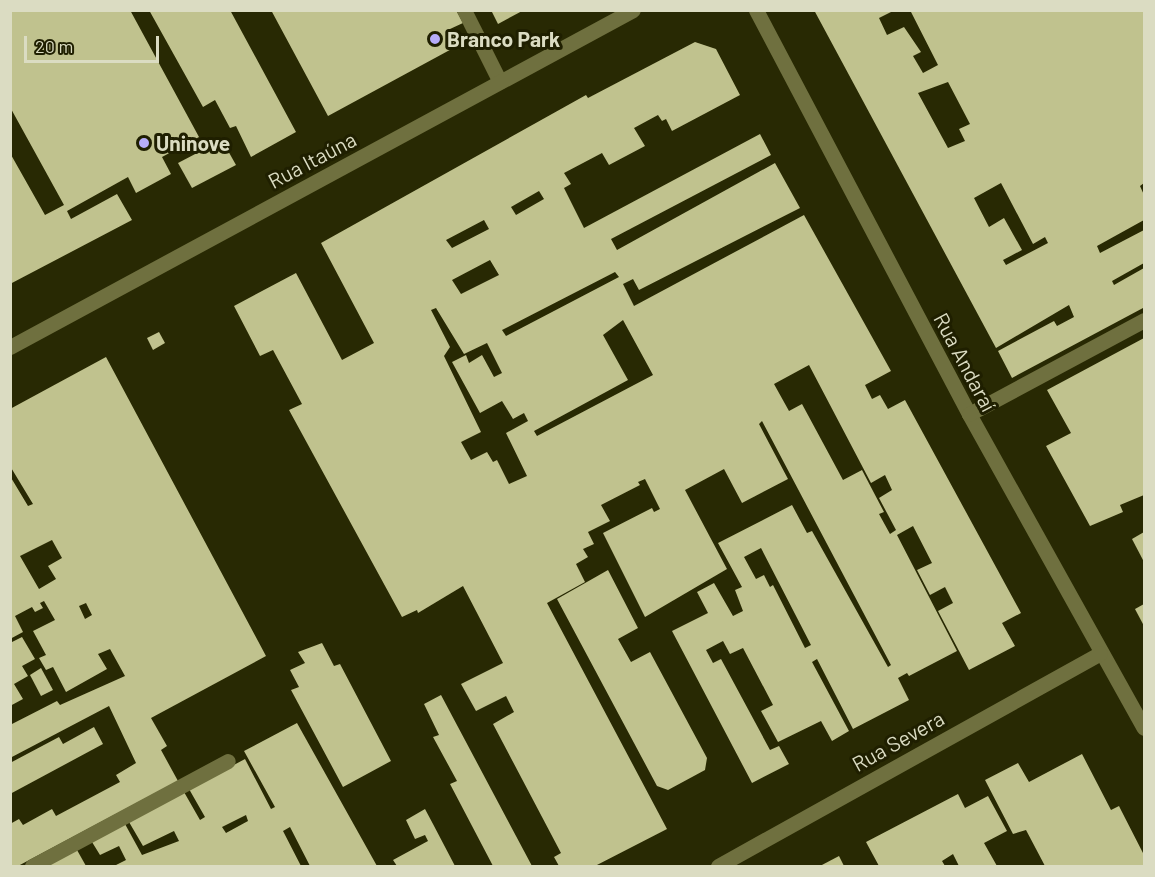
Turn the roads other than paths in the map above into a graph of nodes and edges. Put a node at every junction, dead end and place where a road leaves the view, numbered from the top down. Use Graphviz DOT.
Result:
graph roads {
  1 [pos="464,10"];
  2 [pos="633,10"];
  3 [pos="756,10"];
  4 [pos="500,82"];
  5 [pos="1144,320"];
  6 [pos="10,347"];
  7 [pos="969,414"];
  8 [pos="1100,653"];
  9 [pos="1144,728"];
  10 [pos="228,761"];
  11 [pos="32,867"];
  12 [pos="718,867"];
  1 -- 4 [label="street"];
  2 -- 4 [label="street, Rua Itaúna"];
  3 -- 7 [label="street, Rua Andaraí"];
  4 -- 6 [label="street, Rua Itaúna"];
  5 -- 7 [label="street"];
  7 -- 8 [label="street, Rua Andaraí"];
  8 -- 9 [label="street, Rua Andaraí"];
  8 -- 12 [label="street, Rua Severa"];
  10 -- 11 [label="street"];
}
